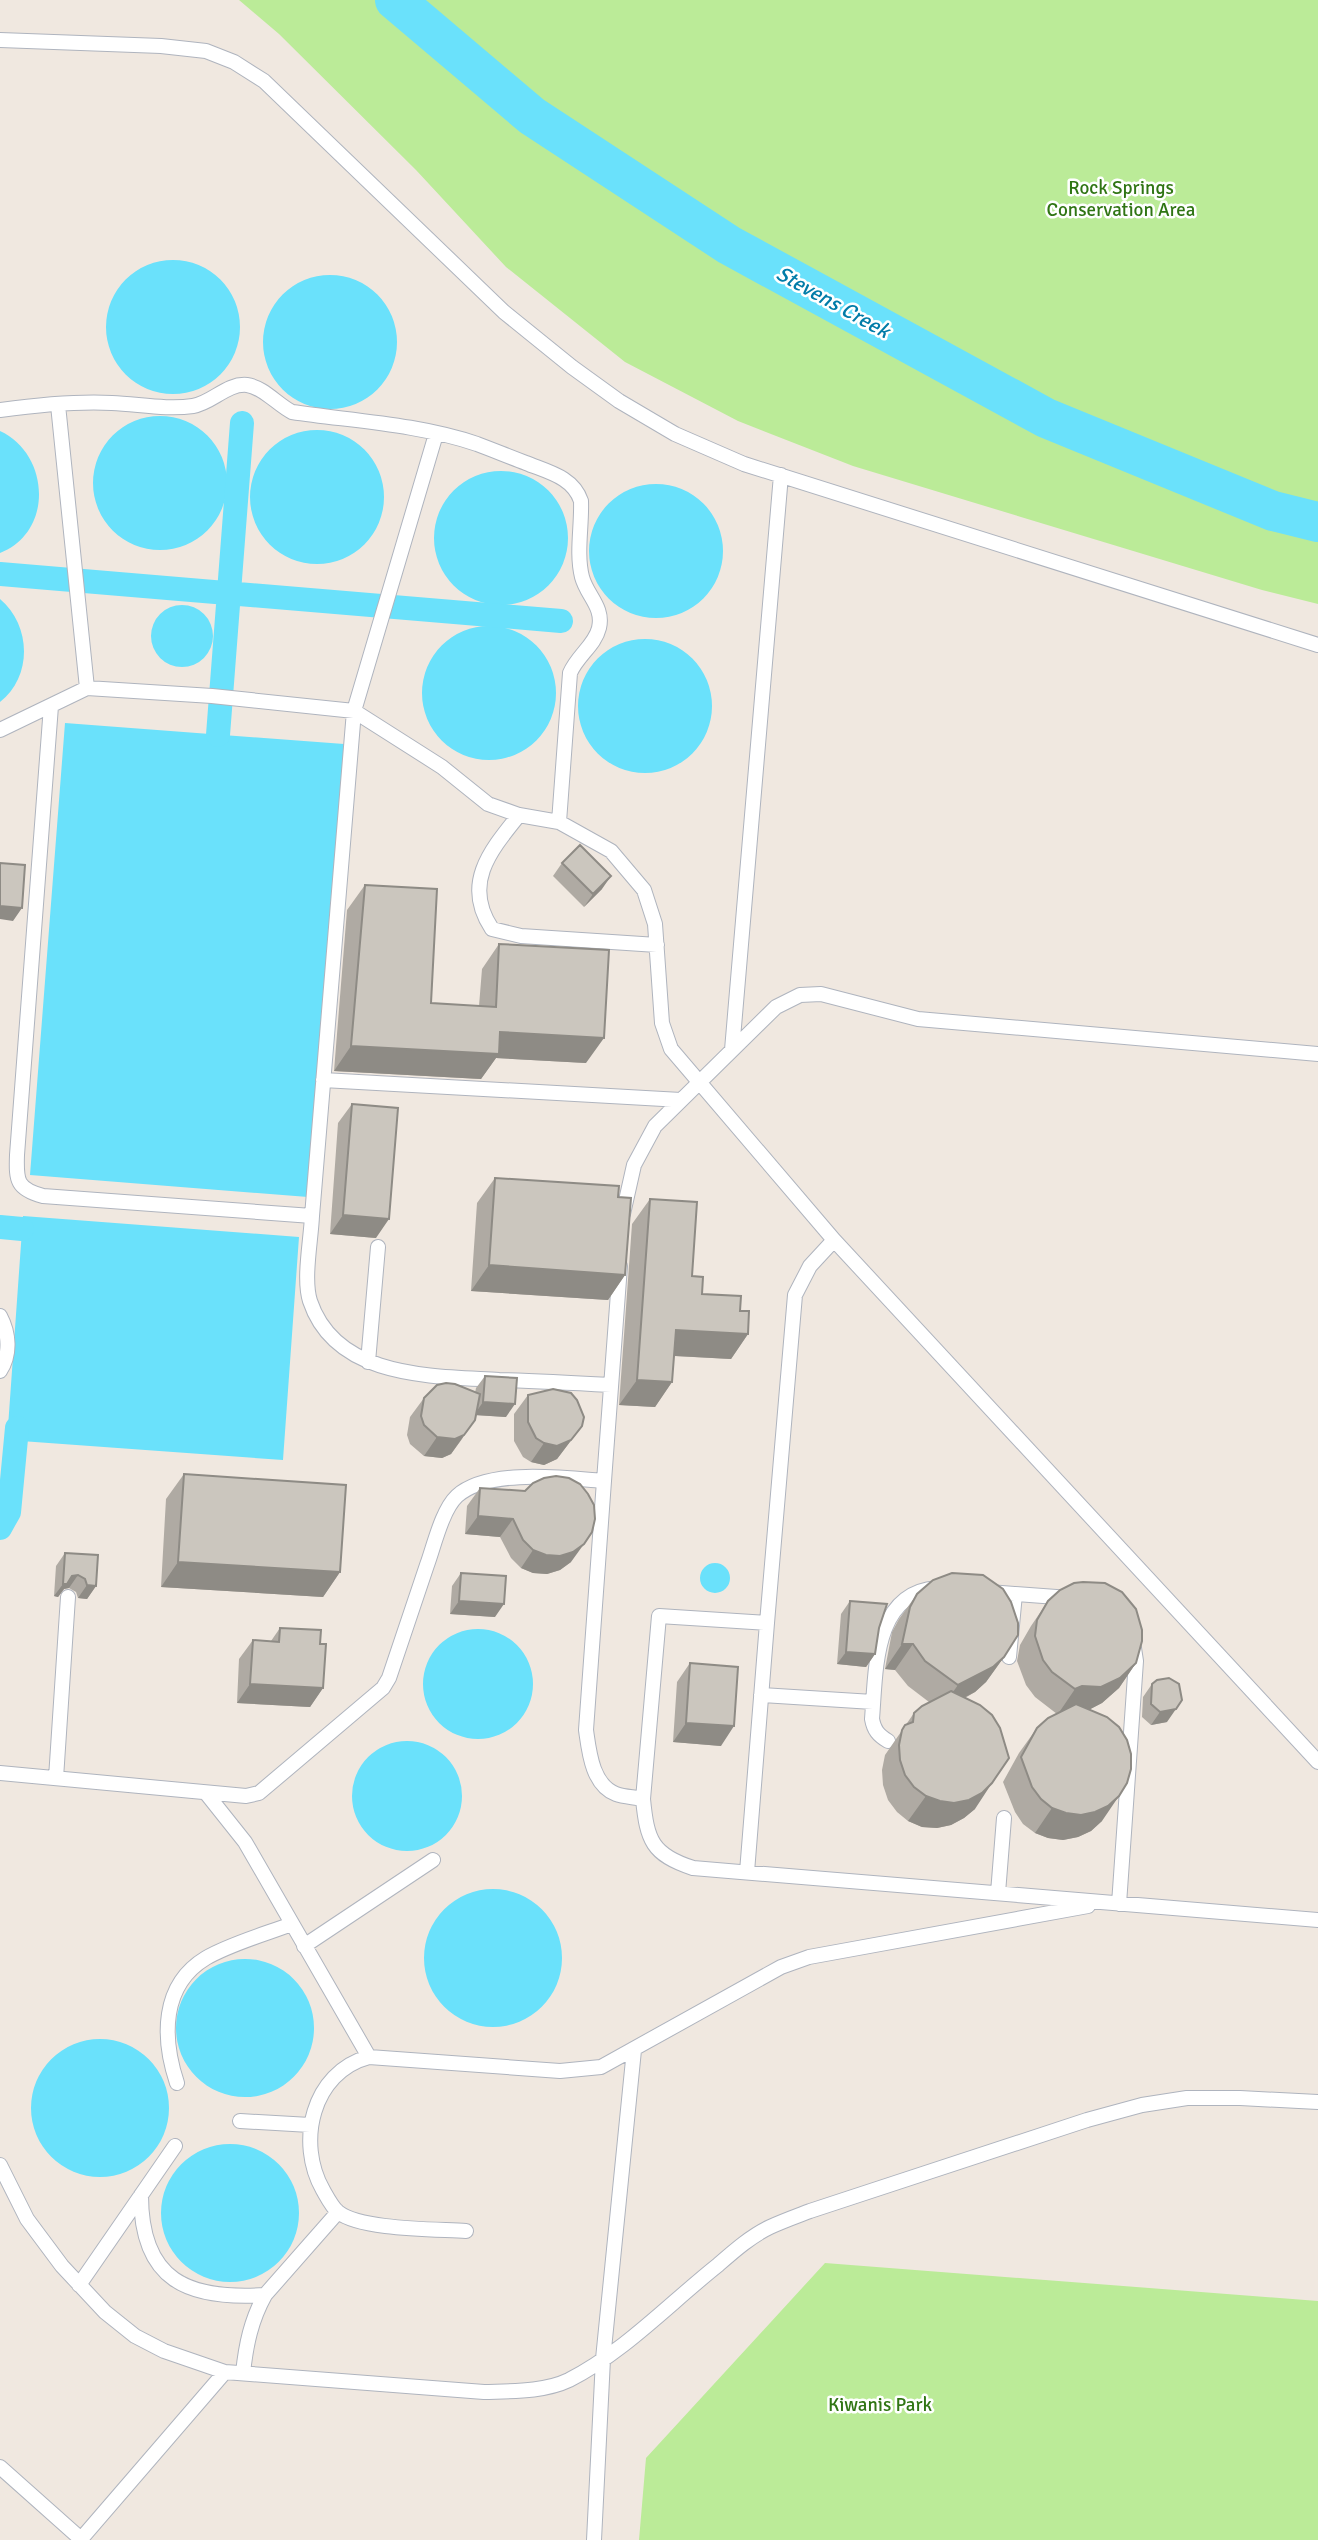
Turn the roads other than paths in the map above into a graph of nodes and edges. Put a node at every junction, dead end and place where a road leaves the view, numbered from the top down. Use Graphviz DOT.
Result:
graph roads {
  1 [pos="0,40"];
  2 [pos="58,405"];
  3 [pos="0,410"];
  4 [pos="436,434"];
  5 [pos="781,475"];
  6 [pos="1318,645"];
  7 [pos="87,688"];
  8 [pos="51,706"];
  9 [pos="354,711"];
  10 [pos="0,730"];
  11 [pos="519,815"];
  12 [pos="559,822"];
  13 [pos="657,945"];
  14 [pos="732,1050"];
  15 [pos="1318,1054"];
  16 [pos="323,1080"];
  17 [pos="699,1082"];
  18 [pos="681,1100"];
  19 [pos="312,1216"];
  20 [pos="834,1240"];
  21 [pos="378,1247"];
  22 [pos="0,1316"];
  23 [pos="368,1362"];
  24 [pos="0,1371"];
  25 [pos="611,1385"];
  26 [pos="604,1481"];
  27 [pos="947,1589"];
  28 [pos="974,1591"];
  29 [pos="1015,1594"];
  30 [pos="68,1597"];
  31 [pos="1090,1599"];
  32 [pos="767,1623"];
  33 [pos="1128,1631"];
  34 [pos="1009,1657"];
  35 [pos="761,1695"];
  36 [pos="873,1702"];
  37 [pos="888,1741"];
  38 [pos="1318,1762"];
  39 [pos="0,1773"];
  40 [pos="56,1778"];
  41 [pos="206,1793"];
  42 [pos="643,1799"];
  43 [pos="1004,1818"];
  44 [pos="433,1860"];
  45 [pos="747,1872"];
  46 [pos="998,1893"];
  47 [pos="1112,1903"];
  48 [pos="1318,1920"];
  49 [pos="292,1924"];
  50 [pos="304,1946"];
  51 [pos="634,2050"];
  52 [pos="369,2057"];
  53 [pos="177,2083"];
  54 [pos="1318,2102"];
  55 [pos="240,2121"];
  56 [pos="310,2125"];
  57 [pos="175,2146"];
  58 [pos="0,2165"];
  59 [pos="141,2196"];
  60 [pos="338,2212"];
  61 [pos="466,2231"];
  62 [pos="79,2285"];
  63 [pos="265,2295"];
  64 [pos="603,2358"];
  65 [pos="225,2372"];
  66 [pos="243,2373"];
  67 [pos="0,2467"];
  68 [pos="82,2539"];
  69 [pos="594,2540"];
  1 -- 5 [label="lane"];
  2 -- 3 [label="lane"];
  2 -- 4 [label="lane"];
  2 -- 7 [label="lane"];
  4 -- 9 [label="lane"];
  4 -- 12 [label="lane"];
  5 -- 6 [label="lane"];
  5 -- 14 [label="lane"];
  7 -- 8 [label="lane"];
  7 -- 9 [label="lane"];
  8 -- 10 [label="lane"];
  8 -- 19 [label="lane"];
  9 -- 11 [label="lane"];
  9 -- 16 [label="lane"];
  11 -- 12 [label="lane"];
  11 -- 13 [label="lane"];
  12 -- 13 [label="lane"];
  13 -- 17 [label="lane"];
  14 -- 15 [label="lane"];
  14 -- 17 [label="lane"];
  16 -- 18 [label="lane"];
  16 -- 19 [label="lane"];
  17 -- 18 [label="lane"];
  17 -- 20 [label="lane"];
  18 -- 25 [label="lane"];
  19 -- 23 [label="lane"];
  20 -- 32 [label="lane"];
  20 -- 38 [label="lane"];
  21 -- 23 [label="lane"];
  22 -- 24 [label="lane"];
  23 -- 25 [label="lane"];
  25 -- 26 [label="lane"];
  26 -- 41 [label="lane"];
  26 -- 42 [label="lane"];
  27 -- 36 [label="lane"];
  28 -- 29 [label="lane"];
  29 -- 31 [label="lane"];
  29 -- 34 [label="lane"];
  30 -- 40 [label="lane"];
  32 -- 35 [label="lane"];
  32 -- 42 [label="lane"];
  33 -- 47 [label="lane"];
  35 -- 36 [label="lane"];
  35 -- 45 [label="lane"];
  36 -- 37 [label="lane"];
  39 -- 40 [label="lane"];
  40 -- 41 [label="lane"];
  41 -- 49 [label="lane"];
  42 -- 45 [label="lane"];
  43 -- 46 [label="lane"];
  44 -- 50 [label="lane"];
  45 -- 46 [label="lane"];
  46 -- 47 [label="lane"];
  47 -- 48 [label="lane"];
  47 -- 51 [label="lane"];
  49 -- 50 [label="lane"];
  49 -- 53 [label="lane"];
  50 -- 52 [label="lane"];
  51 -- 52 [label="lane"];
  51 -- 64 [label="lane"];
  52 -- 56 [label="lane"];
  54 -- 64 [label="lane"];
  55 -- 56 [label="lane"];
  56 -- 60 [label="lane"];
  57 -- 59 [label="lane"];
  58 -- 62 [label="lane"];
  59 -- 62 [label="lane"];
  59 -- 63 [label="lane"];
  60 -- 61 [label="lane"];
  60 -- 63 [label="lane"];
  62 -- 65 [label="lane"];
  63 -- 66 [label="lane"];
  64 -- 66 [label="lane"];
  64 -- 69 [label="lane"];
  65 -- 66 [label="lane"];
  65 -- 68 [label="lane"];
  67 -- 68 [label="lane"];
}
